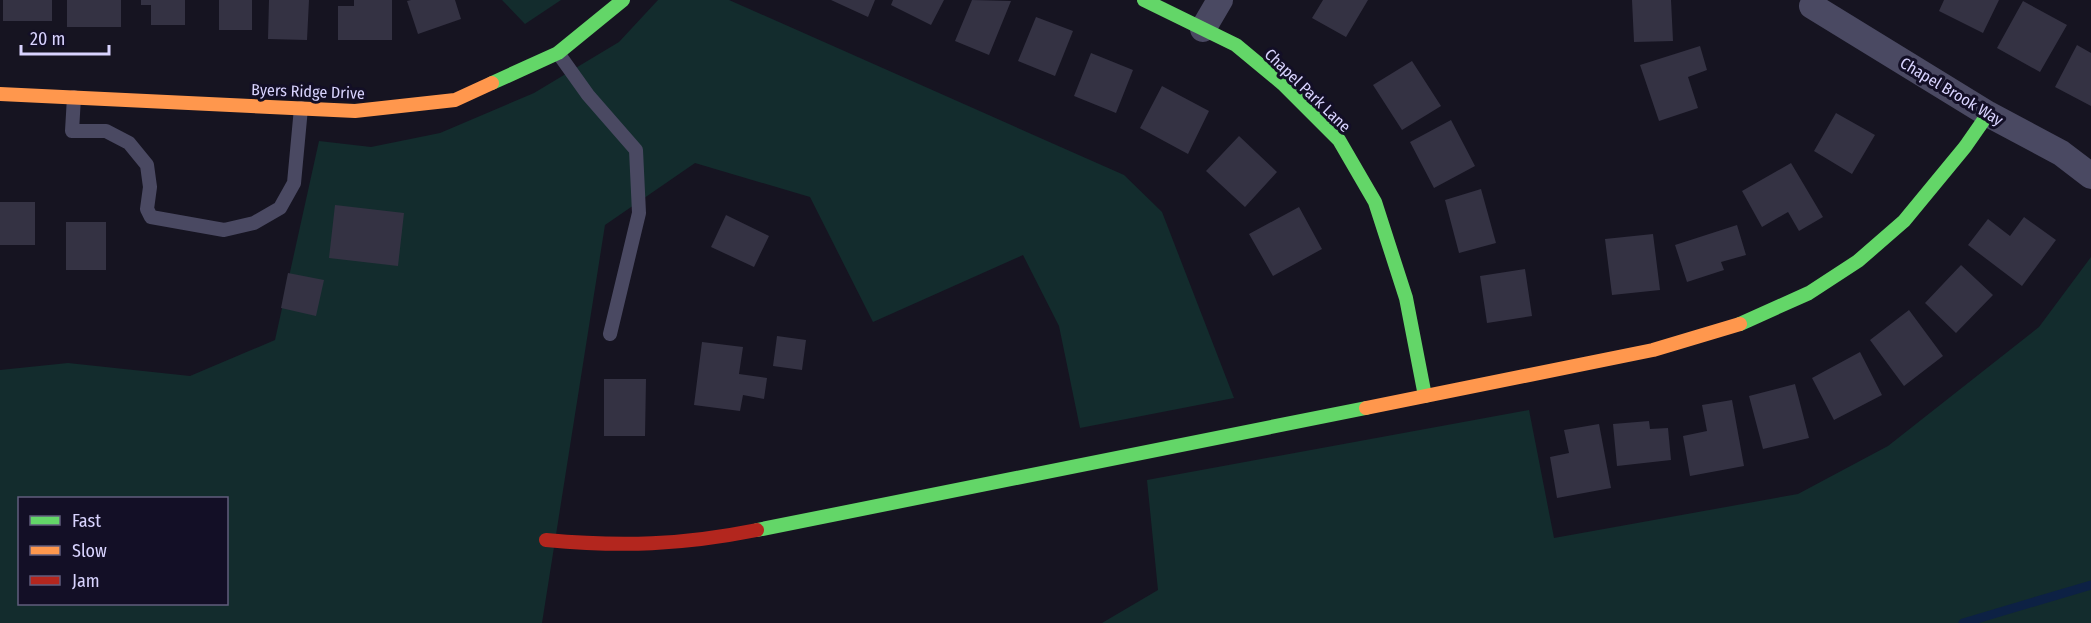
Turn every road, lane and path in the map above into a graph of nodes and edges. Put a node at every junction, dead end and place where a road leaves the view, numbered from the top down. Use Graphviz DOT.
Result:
graph roads {
  1 [pos="623,0"];
  2 [pos="1144,0"];
  3 [pos="1220,0"];
  4 [pos="1812,6"];
  5 [pos="1203,29"];
  6 [pos="558,53"];
  7 [pos="0,94"];
  8 [pos="74,97"];
  9 [pos="301,108"];
  10 [pos="1988,114"];
  11 [pos="2091,176"];
  12 [pos="610,334"];
  13 [pos="1425,396"];
  14 [pos="546,540"];
  1 -- 6 [label="street, Byers Ridge Drive"];
  2 -- 5 [label="street, Chapel Park Lane"];
  3 -- 5 [label="street"];
  4 -- 10 [label="street, Chapel Brook Way"];
  5 -- 13 [label="street, Chapel Park Lane"];
  6 -- 9 [label="street, Byers Ridge Drive"];
  6 -- 12 [label="lane"];
  7 -- 8 [label="street, Byers Ridge Drive"];
  8 -- 9 [label="street, Byers Ridge Drive"];
  8 -- 9 [label="lane"];
  10 -- 11 [label="street, Chapel Brook Way"];
  10 -- 13 [label="street"];
  13 -- 14 [label="street"];
}
